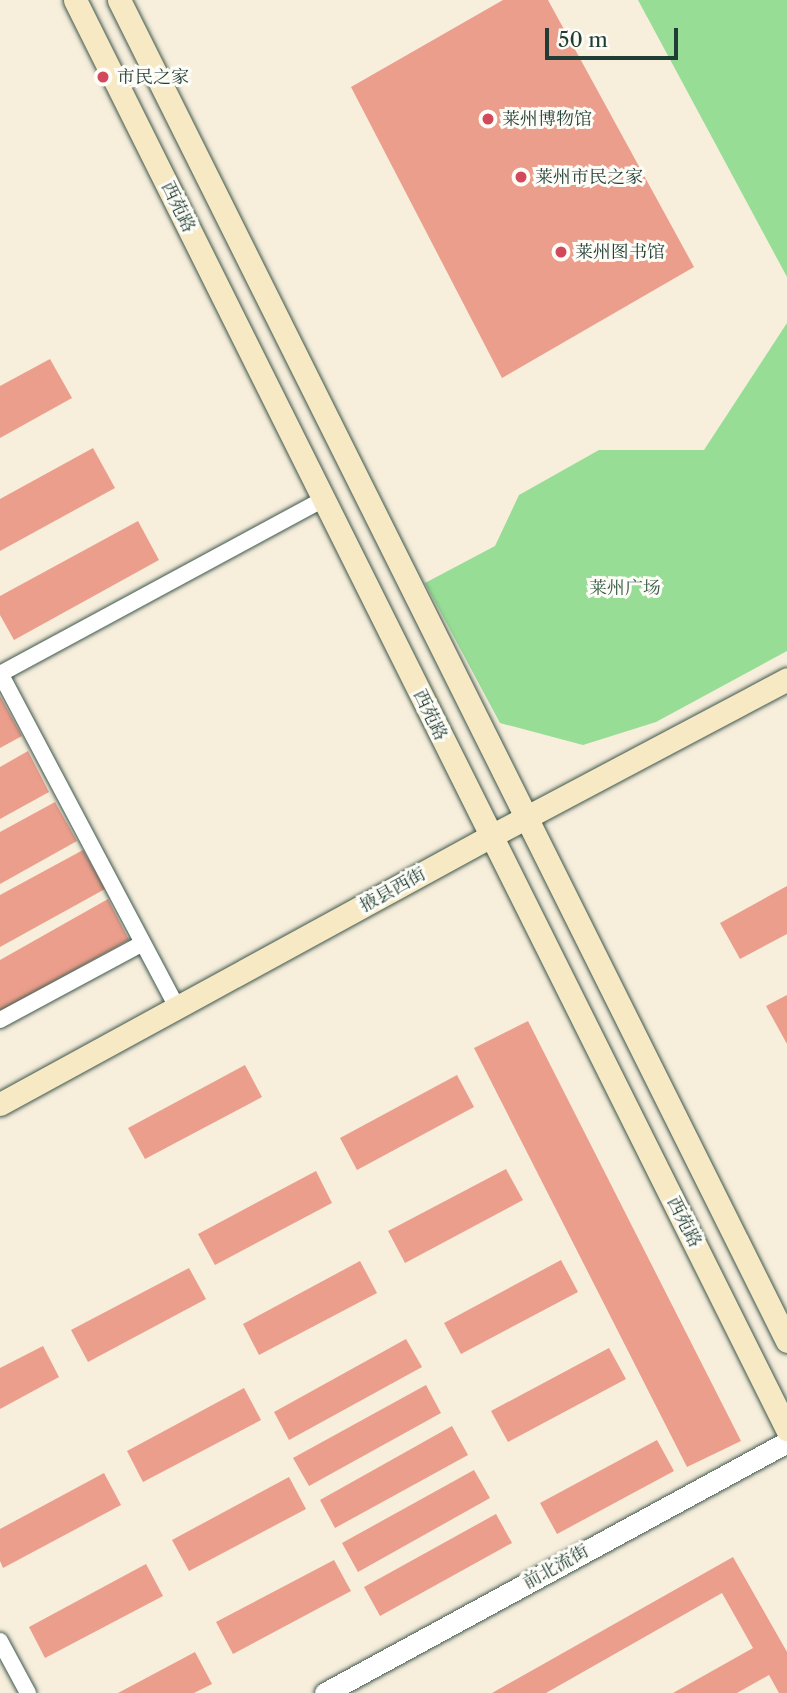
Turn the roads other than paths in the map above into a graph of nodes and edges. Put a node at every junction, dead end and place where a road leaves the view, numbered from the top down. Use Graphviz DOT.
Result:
graph roads {
  1 [pos="75,0"];
  2 [pos="119,0"];
  3 [pos="324,499"];
  4 [pos="0,673"];
  5 [pos="787,679"];
  6 [pos="525,817"];
  7 [pos="491,836"];
  8 [pos="143,943"];
  9 [pos="177,1007"];
  10 [pos="0,1020"];
  11 [pos="0,1104"];
  12 [pos="787,1341"];
  13 [pos="787,1429"];
  14 [pos="787,1442"];
  15 [pos="0,1641"];
  16 [pos="28,1693"];
  17 [pos="325,1693"];
  1 -- 3 [label="main road, 西苑路"];
  2 -- 6 [label="main road"];
  3 -- 4 [label="street"];
  3 -- 7 [label="main road, 西苑路"];
  4 -- 8 [label="street"];
  5 -- 6 [label="main road, 掖县西街"];
  6 -- 7 [label="main road, 掖县西街"];
  6 -- 12 [label="main road"];
  7 -- 9 [label="main road, 掖县西街"];
  7 -- 13 [label="main road, 西苑路"];
  8 -- 9 [label="street"];
  8 -- 10 [label="street"];
  9 -- 11 [label="main road, 掖县西街"];
  14 -- 17 [label="street, 前北流街"];
  15 -- 16 [label="street"];
}
